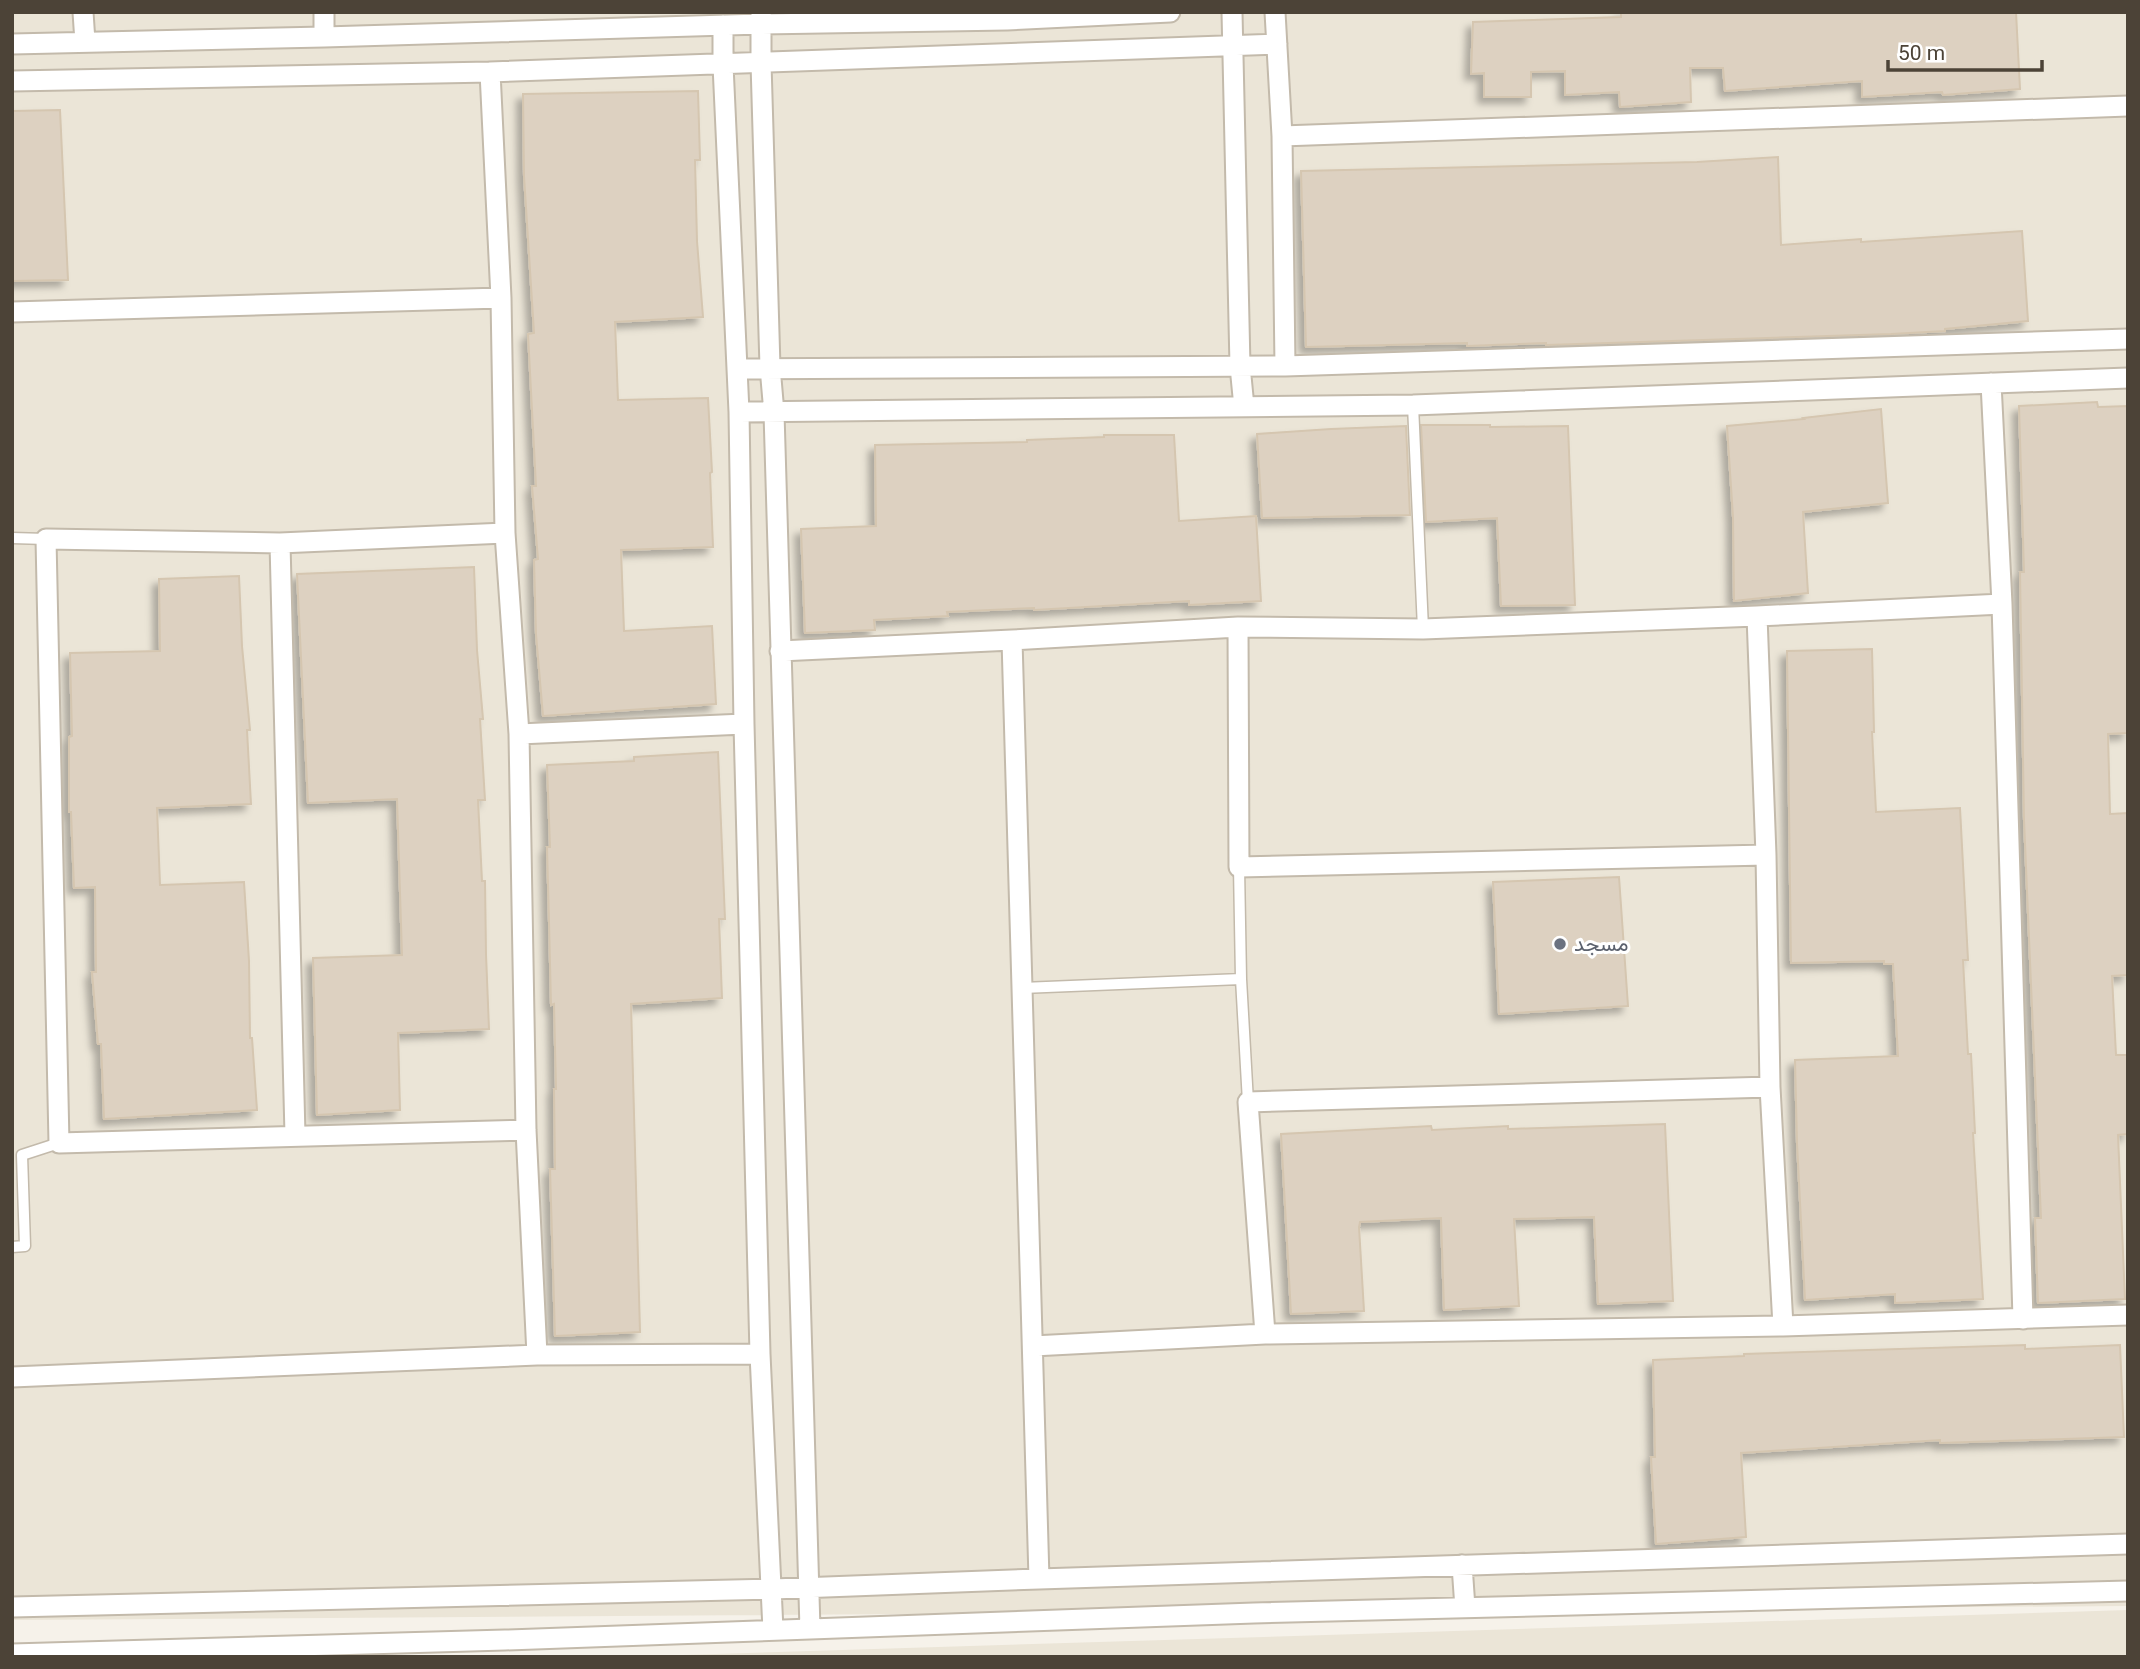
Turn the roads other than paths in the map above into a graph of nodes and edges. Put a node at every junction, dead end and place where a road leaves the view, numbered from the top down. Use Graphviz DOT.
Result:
graph roads {
  1 [pos="83,12"];
  2 [pos="324,12"];
  3 [pos="1170,12"];
  4 [pos="1232,12"];
  5 [pos="1275,12"];
  6 [pos="1007,16"];
  7 [pos="761,18"];
  8 [pos="723,25"];
  9 [pos="324,37"];
  10 [pos="85,42"];
  11 [pos="12,44"];
  12 [pos="1277,44"];
  13 [pos="1232,46"];
  14 [pos="761,63"];
  15 [pos="723,65"];
  16 [pos="490,72"];
  17 [pos="12,81"];
  18 [pos="2128,106"];
  19 [pos="1282,136"];
  20 [pos="501,298"];
  21 [pos="12,312"];
  22 [pos="2128,339"];
  23 [pos="1240,366"];
  24 [pos="1285,366"];
  25 [pos="770,368"];
  26 [pos="738,369"];
  27 [pos="2128,378"];
  28 [pos="1991,383"];
  29 [pos="1413,405"];
  30 [pos="1244,407"];
  31 [pos="739,412"];
  32 [pos="774,413"];
  33 [pos="505,533"];
  34 [pos="12,538"];
  35 [pos="46,539"];
  36 [pos="280,543"];
  37 [pos="2002,604"];
  38 [pos="1757,616"];
  39 [pos="1238,627"];
  40 [pos="1423,629"];
  41 [pos="1012,640"];
  42 [pos="780,651"];
  43 [pos="744,724"];
  44 [pos="519,734"];
  45 [pos="1766,855"];
  46 [pos="1239,867"];
  47 [pos="1241,979"];
  48 [pos="1022,988"];
  49 [pos="1770,1087"];
  50 [pos="1248,1102"];
  51 [pos="526,1130"];
  52 [pos="295,1135"];
  53 [pos="59,1143"];
  54 [pos="12,1247"];
  55 [pos="2128,1315"];
  56 [pos="2023,1319"];
  57 [pos="1783,1326"];
  58 [pos="1265,1334"];
  59 [pos="1033,1346"];
  60 [pos="760,1354"];
  61 [pos="537,1355"];
  62 [pos="12,1377"];
  63 [pos="2128,1544"];
  64 [pos="1462,1565"];
  65 [pos="1039,1579"];
  66 [pos="809,1588"];
  67 [pos="772,1589"];
  68 [pos="2128,1591"];
  69 [pos="12,1607"];
  70 [pos="1465,1608"];
  71 [pos="810,1629"];
  72 [pos="773,1630"];
  73 [pos="12,1654"];
  1 -- 10 [label="street"];
  2 -- 9 [label="street"];
  3 -- 6 [label="street"];
  4 -- 13 [label="street"];
  5 -- 12 [label="street"];
  6 -- 7 [label="street"];
  7 -- 8 [label="street"];
  7 -- 14 [label="street"];
  8 -- 9 [label="street"];
  8 -- 15 [label="street"];
  9 -- 10 [label="street"];
  10 -- 11 [label="street"];
  12 -- 13 [label="street"];
  12 -- 19 [label="street"];
  13 -- 14 [label="street"];
  13 -- 23 [label="street"];
  14 -- 15 [label="street"];
  14 -- 25 [label="street"];
  15 -- 16 [label="street"];
  15 -- 26 [label="street"];
  16 -- 17 [label="street"];
  16 -- 20 [label="street"];
  18 -- 19 [label="street"];
  19 -- 24 [label="street"];
  20 -- 21 [label="street"];
  20 -- 33 [label="street"];
  22 -- 24 [label="street"];
  23 -- 24 [label="street"];
  23 -- 25 [label="street"];
  23 -- 30 [label="street"];
  25 -- 26 [label="street"];
  25 -- 32 [label="street"];
  26 -- 31 [label="street"];
  27 -- 28 [label="street"];
  28 -- 29 [label="street"];
  28 -- 37 [label="street"];
  29 -- 30 [label="street"];
  29 -- 40 [label="lane"];
  30 -- 32 [label="street"];
  31 -- 32 [label="street"];
  31 -- 43 [label="street"];
  32 -- 42 [label="street"];
  33 -- 36 [label="street"];
  33 -- 44 [label="street"];
  34 -- 35 [label="lane"];
  35 -- 36 [label="street"];
  35 -- 53 [label="street"];
  36 -- 52 [label="street"];
  37 -- 38 [label="street"];
  37 -- 56 [label="street"];
  38 -- 40 [label="street"];
  38 -- 45 [label="street"];
  39 -- 40 [label="street"];
  39 -- 41 [label="street"];
  39 -- 46 [label="street"];
  41 -- 42 [label="street"];
  41 -- 48 [label="street"];
  42 -- 66 [label="street"];
  43 -- 44 [label="street"];
  43 -- 60 [label="street"];
  44 -- 51 [label="street"];
  45 -- 46 [label="street"];
  45 -- 49 [label="street"];
  46 -- 47 [label="lane"];
  47 -- 48 [label="lane"];
  47 -- 50 [label="lane"];
  48 -- 59 [label="street"];
  49 -- 50 [label="street"];
  49 -- 57 [label="street"];
  50 -- 58 [label="street"];
  51 -- 52 [label="street"];
  51 -- 61 [label="street"];
  52 -- 53 [label="street"];
  53 -- 54 [label="lane"];
  55 -- 56 [label="street"];
  56 -- 57 [label="street"];
  57 -- 58 [label="street"];
  58 -- 59 [label="street"];
  59 -- 65 [label="street"];
  60 -- 61 [label="street"];
  60 -- 67 [label="street"];
  61 -- 62 [label="street"];
  63 -- 64 [label="street"];
  64 -- 65 [label="street"];
  64 -- 70 [label="street"];
  65 -- 66 [label="street"];
  66 -- 67 [label="street"];
  66 -- 71 [label="street"];
  67 -- 69 [label="street"];
  67 -- 72 [label="street"];
  68 -- 70 [label="street"];
  70 -- 71 [label="street"];
  71 -- 72 [label="street"];
  72 -- 73 [label="street"];
}
